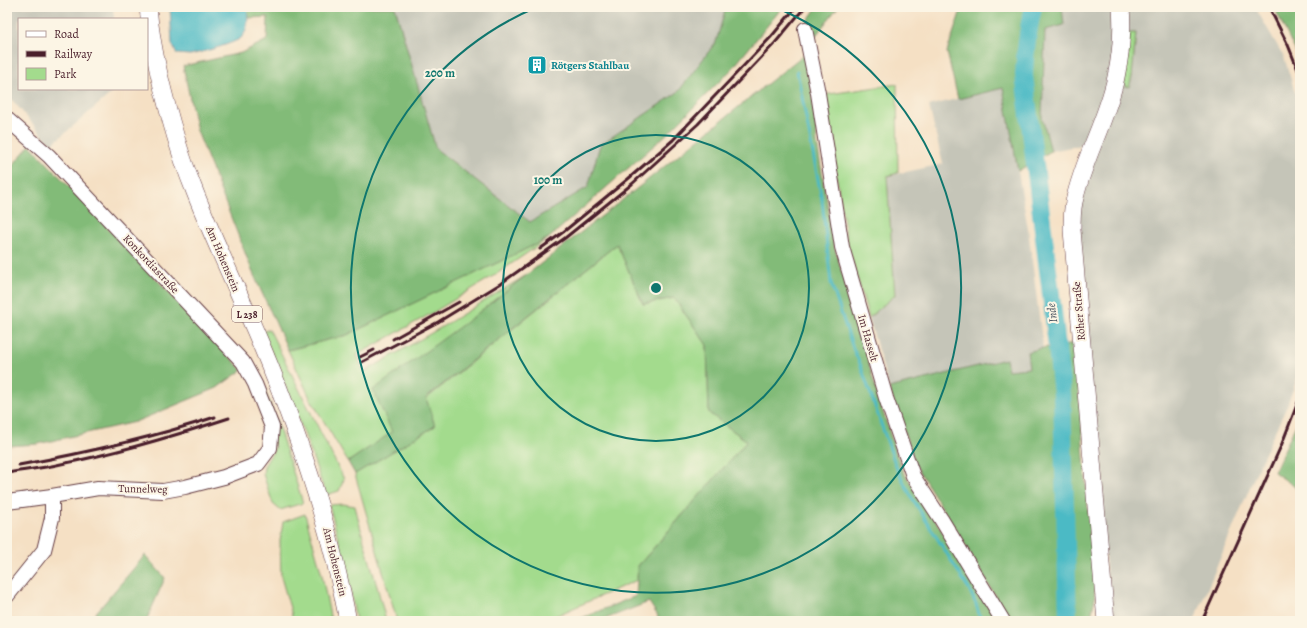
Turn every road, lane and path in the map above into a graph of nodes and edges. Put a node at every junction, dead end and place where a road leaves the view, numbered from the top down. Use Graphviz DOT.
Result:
graph roads {
  1 [pos="148,7"];
  2 [pos="1121,7"];
  3 [pos="805,28"];
  4 [pos="7,120"];
  5 [pos="272,426"];
  6 [pos="52,496"];
  7 [pos="7,502"];
  8 [pos="7,596"];
  9 [pos="348,621"];
  10 [pos="1003,621"];
  11 [pos="1106,621"];
  1 -- 9 [label="main road, Am Hohenstein / L 238"];
  2 -- 11 [label="main road, Röher Straße"];
  3 -- 10 [label="street, Im Hasselt"];
  4 -- 5 [label="street, Konkordiastraße"];
  5 -- 6 [label="street, Tunnelweg"];
  6 -- 7 [label="street, Tunnelweg"];
  6 -- 8 [label="street"];
}
